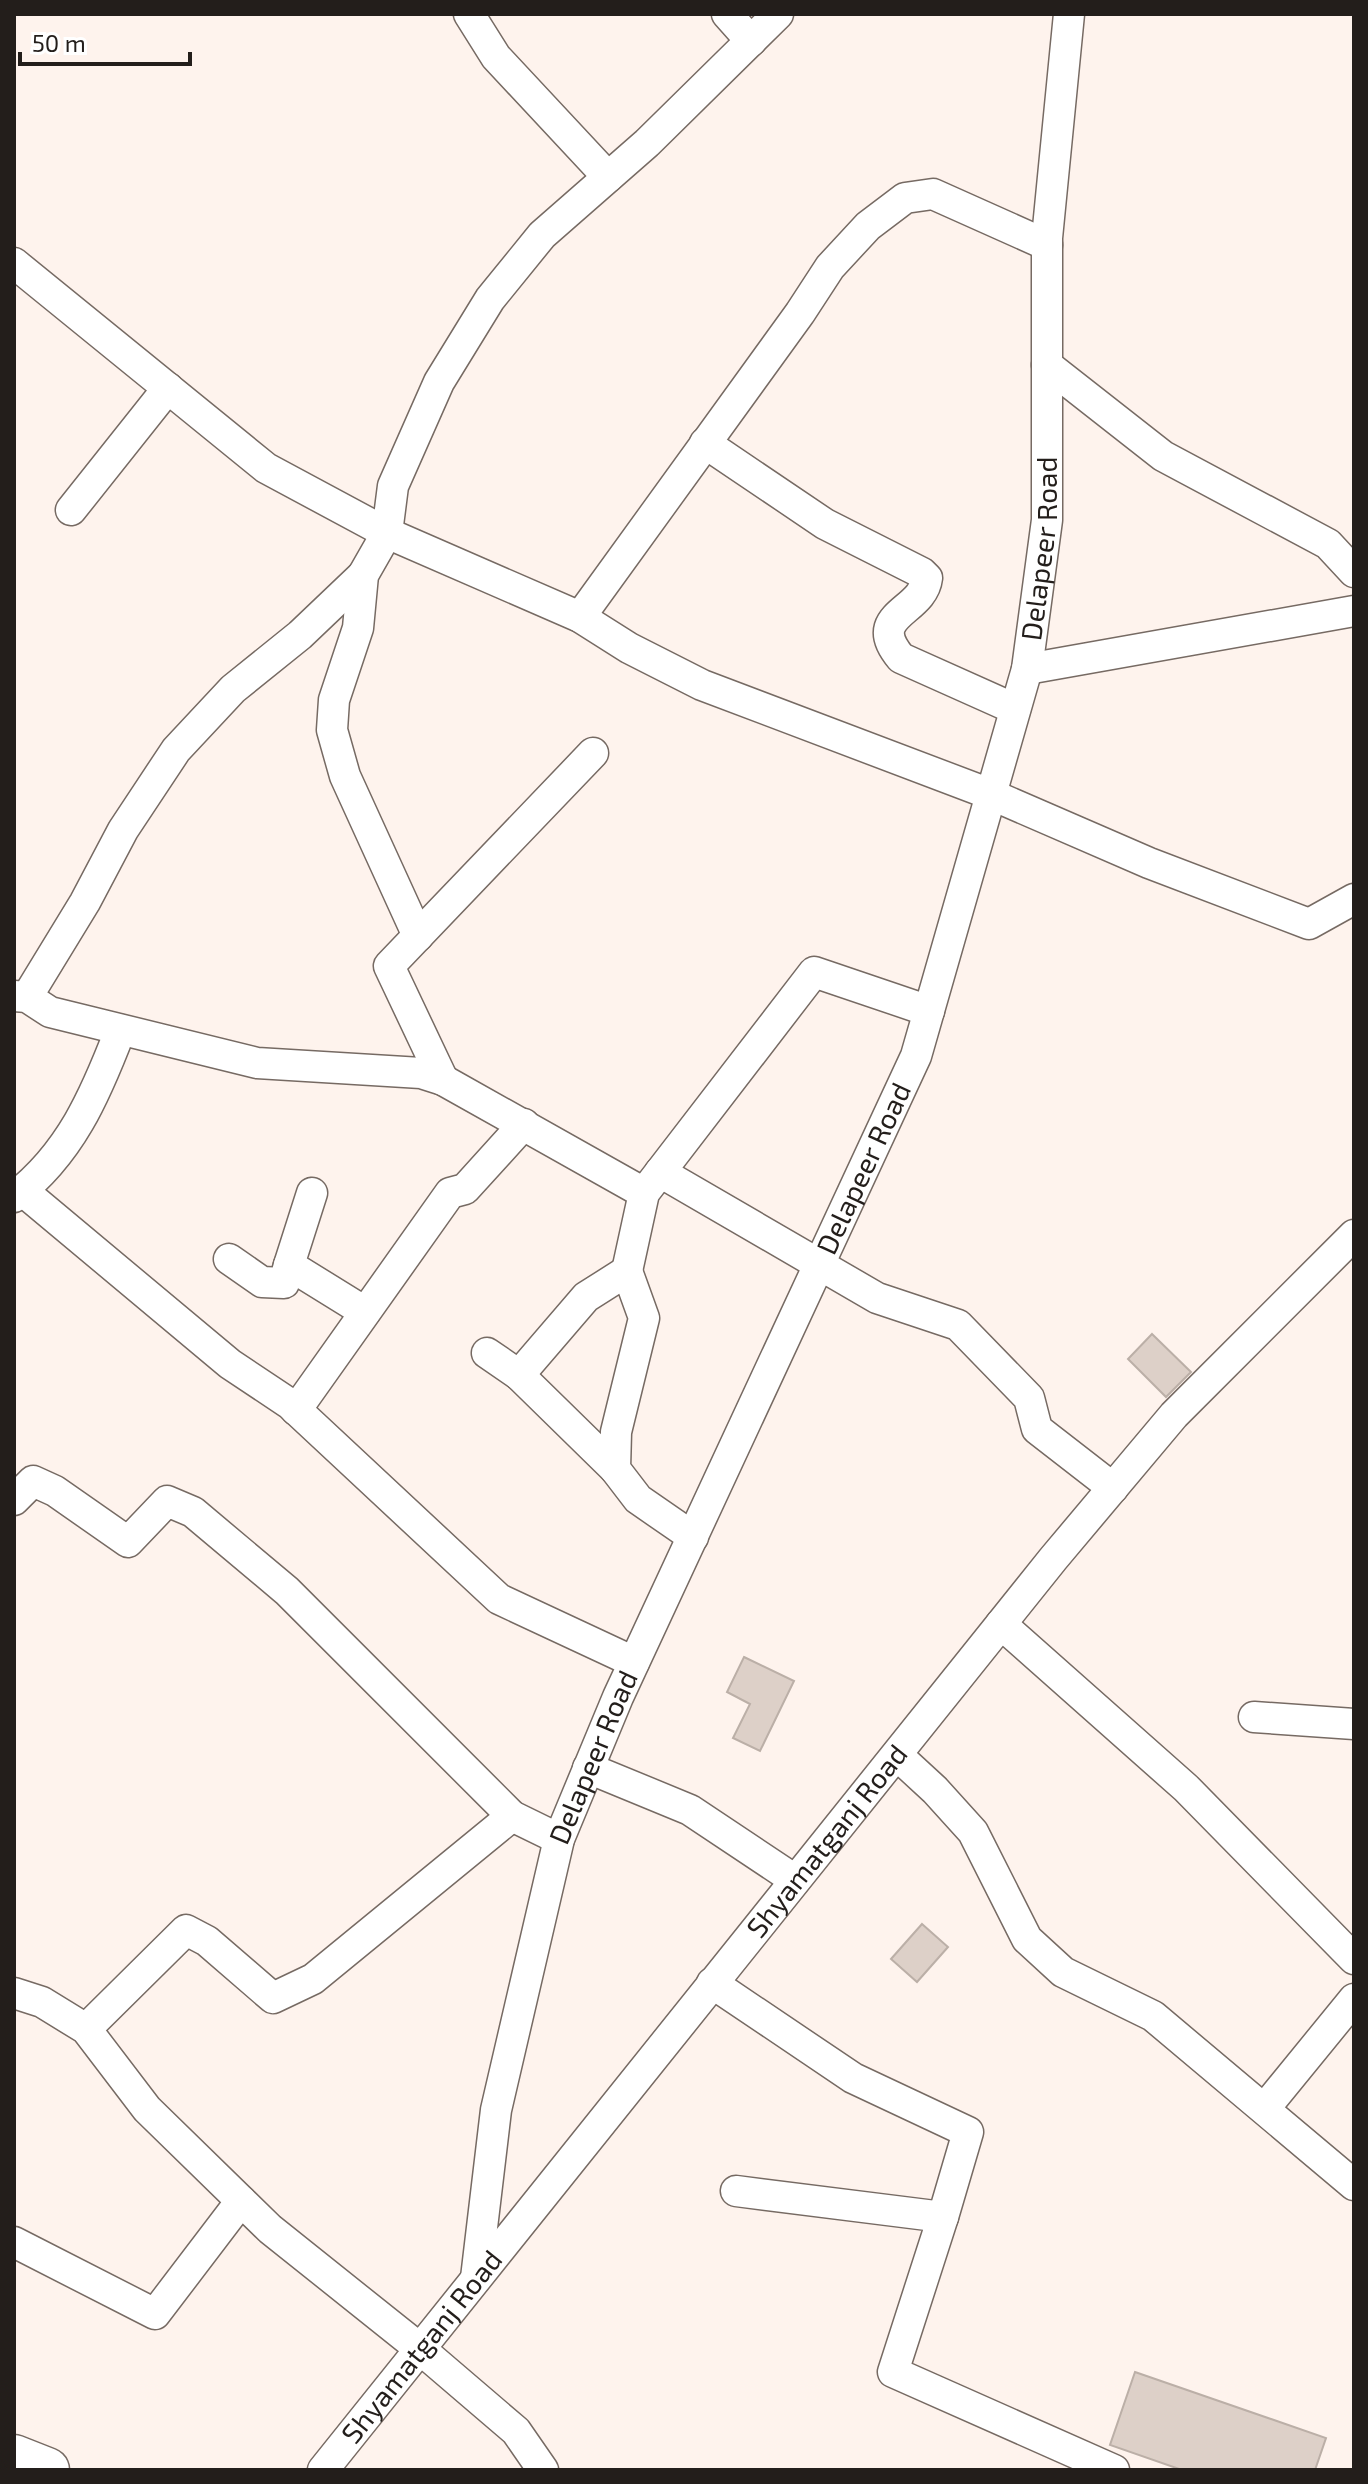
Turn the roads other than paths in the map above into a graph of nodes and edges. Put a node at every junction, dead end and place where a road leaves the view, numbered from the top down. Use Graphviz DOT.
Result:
graph roads {
  1 [pos="469,14"];
  2 [pos="727,14"];
  3 [pos="778,14"];
  4 [pos="1069,14"];
  5 [pos="751,41"];
  6 [pos="608,177"];
  7 [pos="1047,245"];
  8 [pos="14,263"];
  9 [pos="1047,365"];
  10 [pos="168,388"];
  11 [pos="705,443"];
  12 [pos="71,510"];
  13 [pos="387,533"];
  14 [pos="1354,572"];
  15 [pos="363,575"];
  16 [pos="1354,611"];
  17 [pos="580,617"];
  18 [pos="1027,669"];
  19 [pos="1015,709"];
  20 [pos="593,753"];
  21 [pos="990,794"];
  22 [pos="1354,899"];
  23 [pos="418,936"];
  24 [pos="20,996"];
  25 [pos="929,1011"];
  26 [pos="120,1031"];
  27 [pos="443,1080"];
  28 [pos="524,1124"];
  29 [pos="652,1182"];
  30 [pos="312,1193"];
  31 [pos="18,1194"];
  32 [pos="1354,1235"];
  33 [pos="229,1259"];
  34 [pos="289,1265"];
  35 [pos="820,1266"];
  36 [pos="627,1271"];
  37 [pos="365,1312"];
  38 [pos="487,1353"];
  39 [pos="519,1375"];
  40 [pos="296,1410"];
  41 [pos="615,1469"];
  42 [pos="1113,1488"];
  43 [pos="14,1500"];
  44 [pos="693,1537"];
  45 [pos="1001,1624"];
  46 [pos="634,1662"];
  47 [pos="1254,1717"];
  48 [pos="1354,1724"];
  49 [pos="897,1755"];
  50 [pos="588,1768"];
  51 [pos="512,1816"];
  52 [pos="559,1839"];
  53 [pos="795,1880"];
  54 [pos="1354,1959"];
  55 [pos="712,1983"];
  56 [pos="14,1993"];
  57 [pos="1354,1999"];
  58 [pos="86,2029"];
  59 [pos="1265,2108"];
  60 [pos="1354,2185"];
  61 [pos="736,2191"];
  62 [pos="241,2201"];
  63 [pos="943,2217"];
  64 [pos="14,2242"];
  65 [pos="476,2278"];
  66 [pos="419,2348"];
  67 [pos="14,2457"];
  68 [pos="47,2470"];
  69 [pos="323,2470"];
  70 [pos="543,2470"];
  71 [pos="1114,2470"];
  1 -- 6 [label="street"];
  2 -- 5 [label="street"];
  3 -- 5 [label="street"];
  4 -- 7 [label="street, Delapeer Road"];
  5 -- 6 [label="street"];
  6 -- 13 [label="street"];
  7 -- 9 [label="street, Delapeer Road"];
  7 -- 11 [label="street"];
  8 -- 10 [label="street"];
  9 -- 14 [label="street"];
  9 -- 18 [label="street, Delapeer Road"];
  10 -- 12 [label="street"];
  10 -- 13 [label="street"];
  11 -- 17 [label="street"];
  11 -- 19 [label="street"];
  13 -- 15 [label="street"];
  13 -- 17 [label="street"];
  15 -- 23 [label="street"];
  15 -- 24 [label="street"];
  16 -- 18 [label="street"];
  17 -- 21 [label="street"];
  18 -- 19 [label="street, Delapeer Road"];
  19 -- 21 [label="street, Delapeer Road"];
  20 -- 23 [label="street"];
  21 -- 22 [label="street"];
  21 -- 25 [label="street, Delapeer Road"];
  23 -- 27 [label="street"];
  24 -- 26 [label="street"];
  25 -- 29 [label="street"];
  25 -- 35 [label="street, Delapeer Road"];
  26 -- 27 [label="street"];
  26 -- 31 [label="street"];
  27 -- 28 [label="street"];
  28 -- 29 [label="street"];
  28 -- 37 [label="street"];
  29 -- 35 [label="street"];
  29 -- 36 [label="street"];
  30 -- 34 [label="street"];
  31 -- 40 [label="street"];
  32 -- 42 [label="street, Shyamatganj Road"];
  33 -- 34 [label="street"];
  34 -- 37 [label="street"];
  35 -- 42 [label="street"];
  35 -- 44 [label="street, Delapeer Road"];
  36 -- 39 [label="street"];
  36 -- 41 [label="street"];
  37 -- 40 [label="street"];
  38 -- 39 [label="street"];
  39 -- 41 [label="street"];
  40 -- 46 [label="street"];
  41 -- 44 [label="street"];
  42 -- 45 [label="street, Shyamatganj Road"];
  43 -- 51 [label="street"];
  44 -- 46 [label="street, Delapeer Road"];
  45 -- 49 [label="street, Shyamatganj Road"];
  45 -- 54 [label="street"];
  46 -- 50 [label="street, Delapeer Road"];
  47 -- 48 [label="street"];
  49 -- 53 [label="street, Shyamatganj Road"];
  49 -- 59 [label="street"];
  50 -- 52 [label="street, Delapeer Road"];
  50 -- 53 [label="street"];
  51 -- 52 [label="street"];
  51 -- 58 [label="street"];
  52 -- 65 [label="street, Delapeer Road"];
  53 -- 55 [label="street, Shyamatganj Road"];
  55 -- 63 [label="street"];
  55 -- 65 [label="street, Shyamatganj Road"];
  56 -- 58 [label="street"];
  57 -- 59 [label="street"];
  58 -- 62 [label="street"];
  59 -- 60 [label="street"];
  61 -- 63 [label="street"];
  62 -- 64 [label="street"];
  62 -- 66 [label="street"];
  63 -- 71 [label="street"];
  65 -- 66 [label="street, Shyamatganj Road"];
  66 -- 69 [label="street, Shyamatganj Road"];
  66 -- 70 [label="street"];
  67 -- 68 [label="highway"];
}
